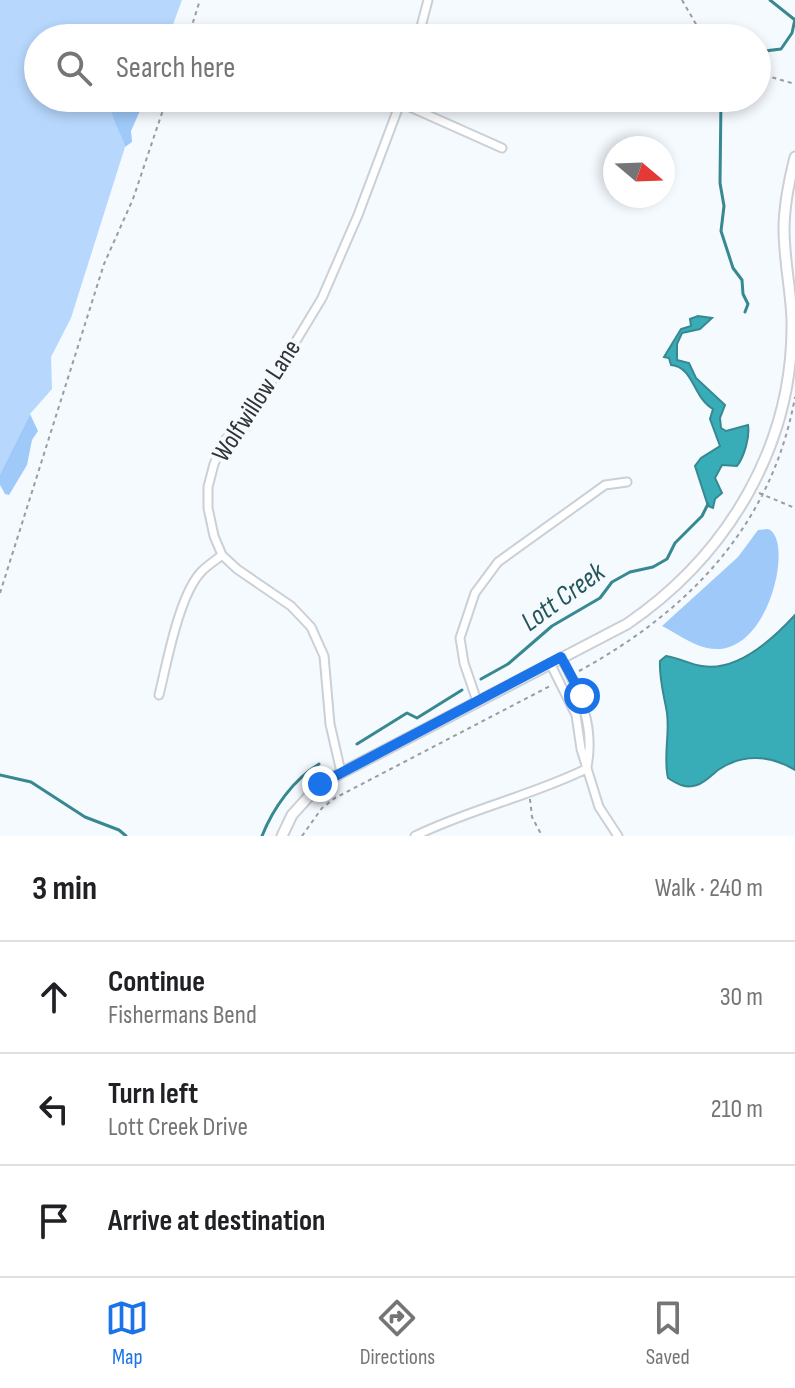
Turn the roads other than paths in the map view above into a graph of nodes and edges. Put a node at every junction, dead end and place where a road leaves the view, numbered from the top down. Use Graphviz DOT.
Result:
graph roads {
  1 [pos="428,0"];
  2 [pos="422,24"];
  3 [pos="397,112"];
  4 [pos="427,112"];
  5 [pos="502,148"];
  6 [pos="795,157"];
  7 [pos="627,482"];
  8 [pos="222,555"];
  9 [pos="561,657"];
  10 [pos="550,663"];
  11 [pos="159,695"];
  12 [pos="477,701"];
  13 [pos="586,769"];
  14 [pos="341,772"];
  15 [pos="282,836"];
  16 [pos="415,836"];
  17 [pos="618,836"];
  1 -- 2 [label="street"];
  3 -- 8 [label="street, Wolfwillow Lane"];
  4 -- 5 [label="street"];
  6 -- 9 [label="street"];
  7 -- 12 [label="street"];
  8 -- 11 [label="street"];
  8 -- 14 [label="street"];
  9 -- 10 [label="street"];
  9 -- 13 [label="street"];
  10 -- 12 [label="street"];
  10 -- 13 [label="street"];
  12 -- 14 [label="street"];
  13 -- 16 [label="street"];
  13 -- 17 [label="street"];
  14 -- 15 [label="street"];
}
